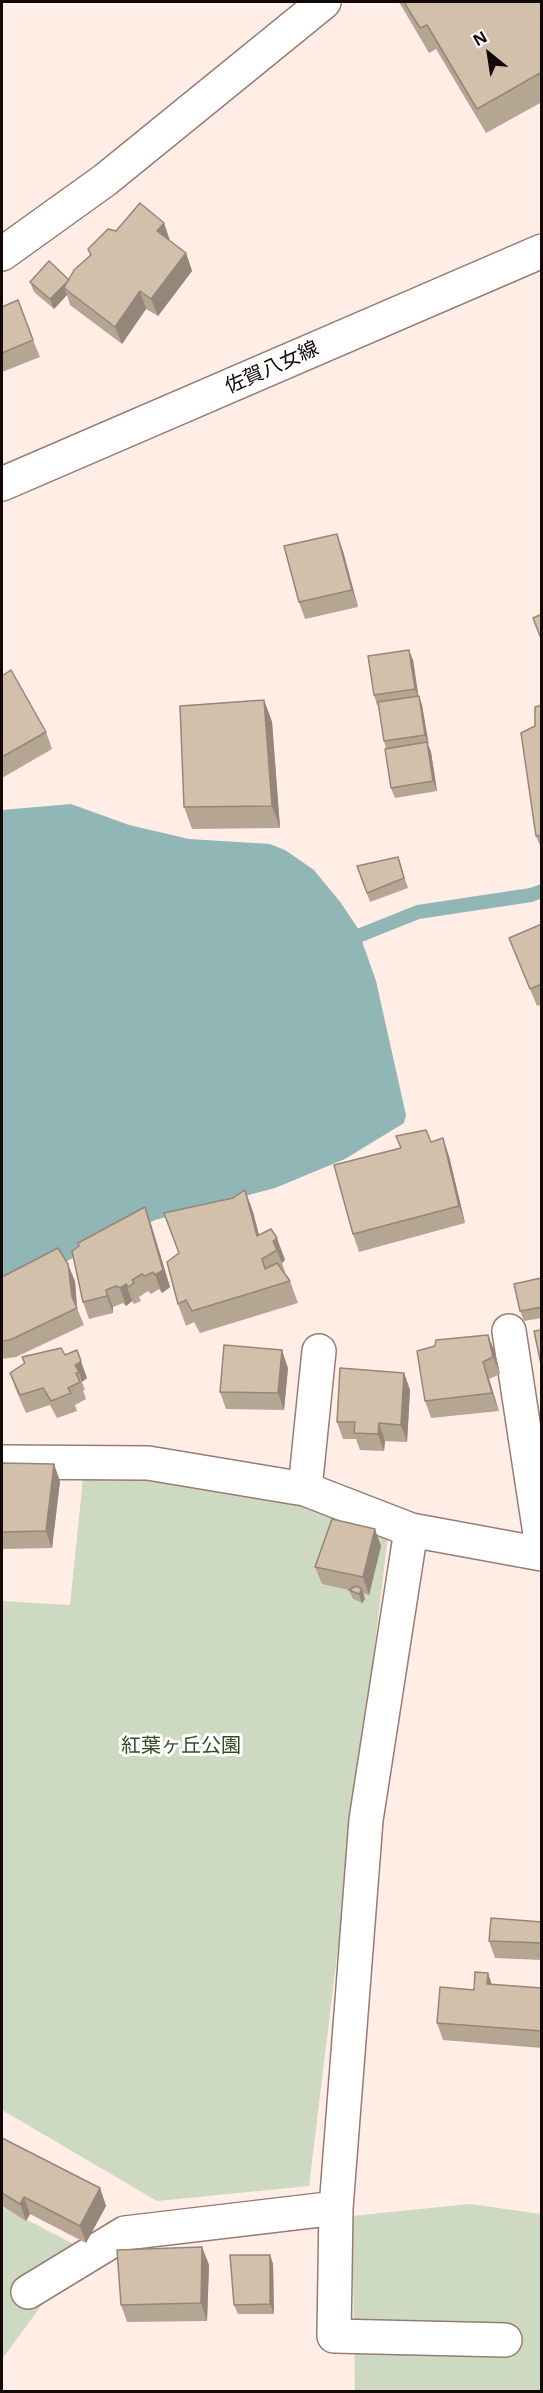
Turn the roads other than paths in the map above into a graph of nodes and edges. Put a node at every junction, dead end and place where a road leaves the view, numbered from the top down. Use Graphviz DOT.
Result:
graph roads {
  1 [pos="324,2"];
  2 [pos="542,251"];
  3 [pos="2,254"];
  4 [pos="2,484"];
  5 [pos="508,1331"];
  6 [pos="319,1351"];
  7 [pos="2,1462"];
  8 [pos="305,1490"];
  9 [pos="411,1530"];
  10 [pos="542,1547"];
  11 [pos="542,1554"];
  12 [pos="336,2208"];
  13 [pos="28,2292"];
  14 [pos="505,2340"];
  1 -- 3 [label="street"];
  2 -- 4 [label="street, 佐賀八女線"];
  5 -- 10 [label="street"];
  6 -- 8 [label="street"];
  7 -- 8 [label="street"];
  8 -- 9 [label="street"];
  9 -- 11 [label="street"];
  9 -- 12 [label="street"];
  12 -- 13 [label="street"];
  12 -- 14 [label="street"];
}
